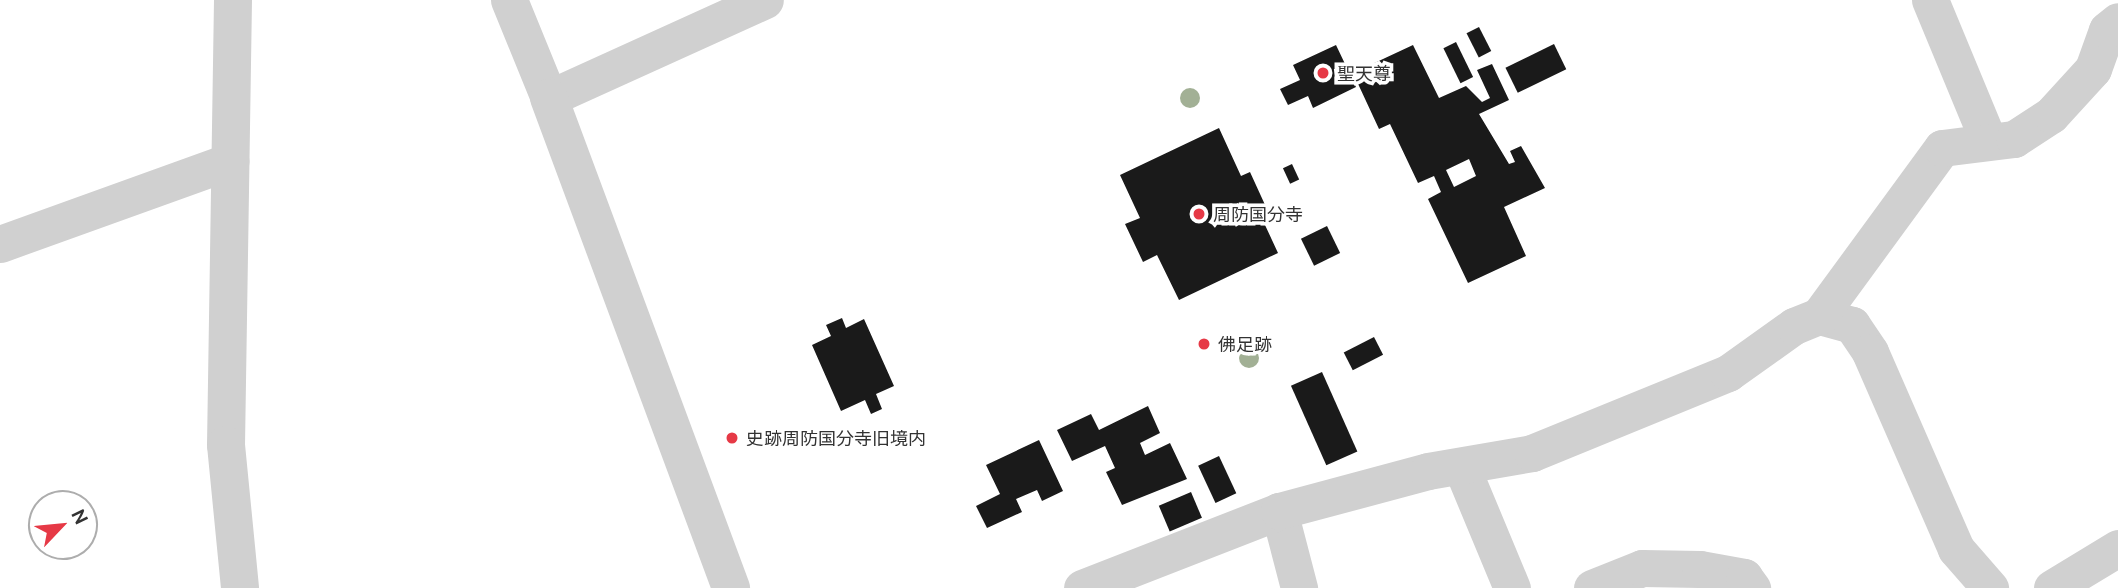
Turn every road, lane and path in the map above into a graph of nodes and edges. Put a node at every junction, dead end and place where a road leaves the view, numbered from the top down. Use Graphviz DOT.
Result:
graph roads {
  1 [pos="233,0"];
  2 [pos="509,0"];
  3 [pos="765,0"];
  4 [pos="1930,0"];
  5 [pos="2118,22"];
  6 [pos="549,98"];
  7 [pos="1988,140"];
  8 [pos="231,161"];
  9 [pos="0,244"];
  10 [pos="1819,316"];
  11 [pos="1462,468"];
  12 [pos="1279,511"];
  13 [pos="2118,548"];
  14 [pos="240,588"];
  15 [pos="731,588"];
  16 [pos="1082,588"];
  17 [pos="1299,588"];
  18 [pos="1512,588"];
  19 [pos="1592,588"];
  20 [pos="1752,588"];
  21 [pos="1990,588"];
  22 [pos="2052,588"];
  1 -- 8 [label="street"];
  2 -- 6 [label="street"];
  3 -- 6 [label="street"];
  4 -- 7 [label="street"];
  5 -- 7 [label="street"];
  6 -- 15 [label="street"];
  7 -- 10 [label="street"];
  8 -- 9 [label="street"];
  8 -- 14 [label="street"];
  10 -- 11 [label="street"];
  10 -- 21 [label="street"];
  11 -- 12 [label="street"];
  11 -- 18 [label="street"];
  12 -- 16 [label="street"];
  12 -- 17 [label="street"];
  13 -- 22 [label="street"];
  19 -- 20 [label="street"];
}
